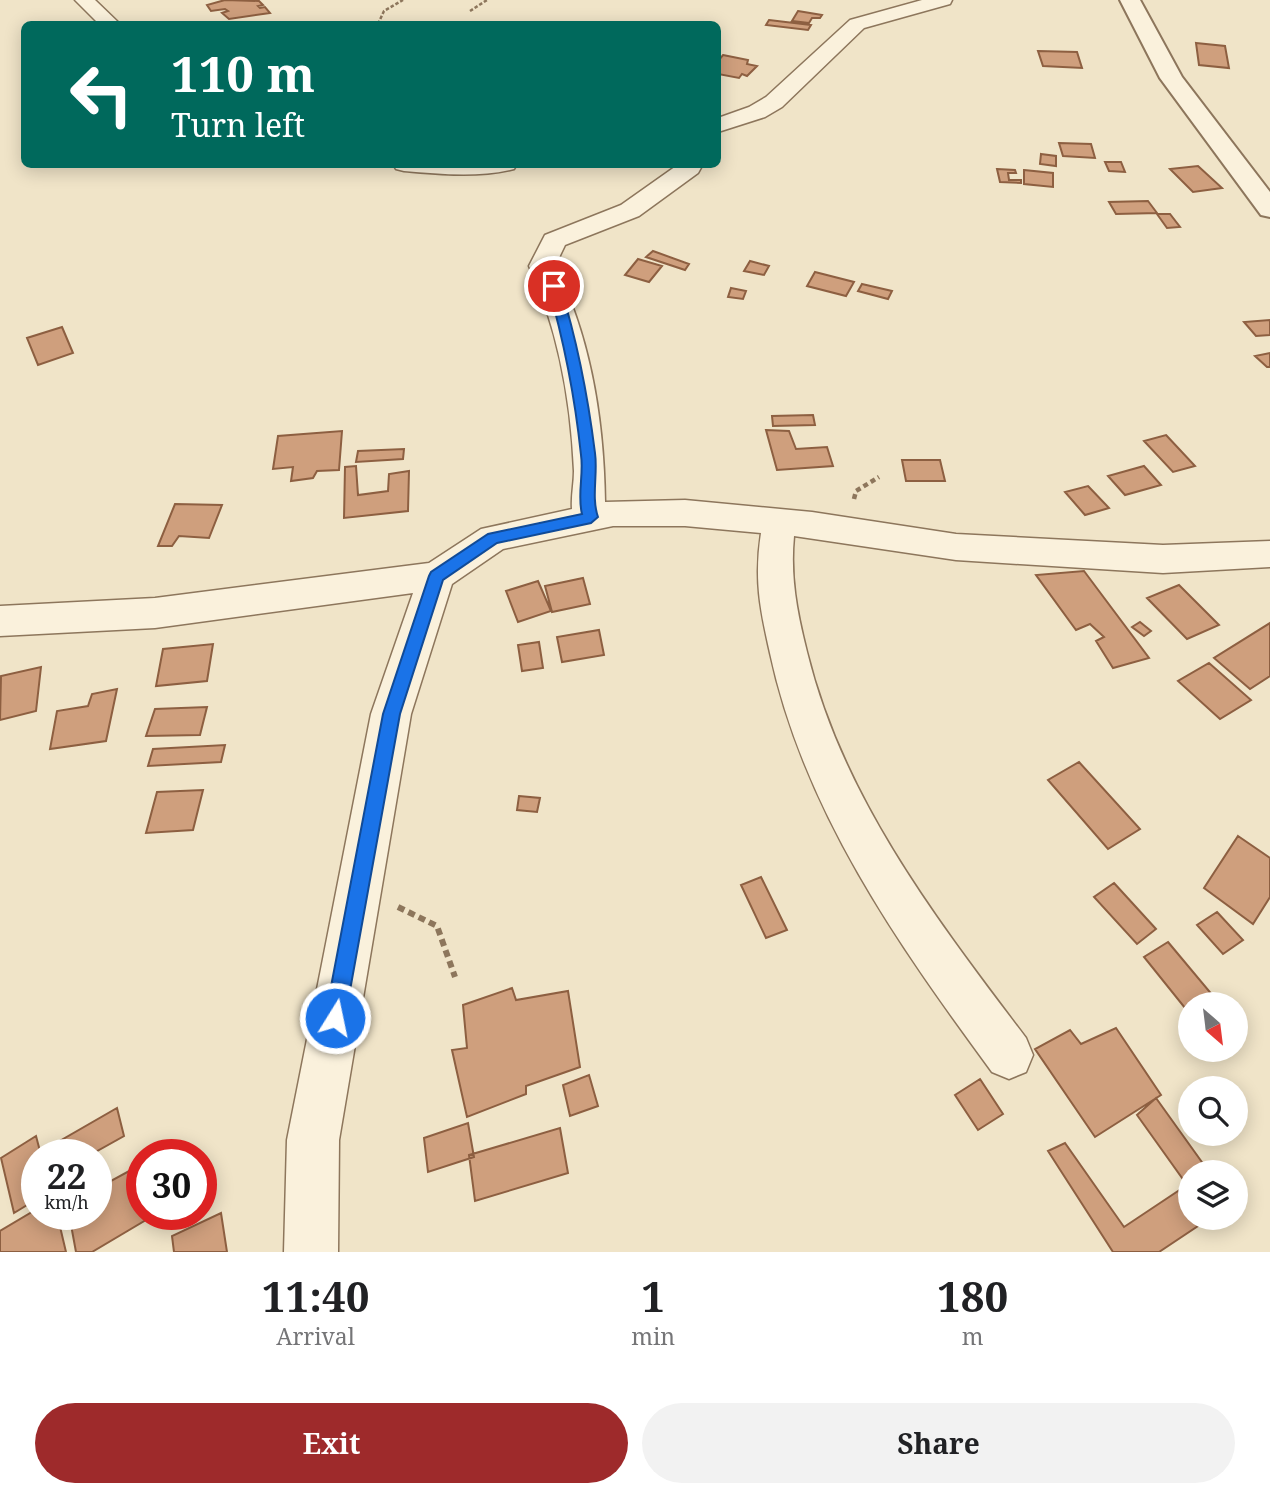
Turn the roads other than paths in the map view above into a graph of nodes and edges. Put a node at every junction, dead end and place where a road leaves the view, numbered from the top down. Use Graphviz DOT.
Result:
graph roads {
  1 [pos="84,0"];
  2 [pos="943,0"];
  3 [pos="1130,0"];
  4 [pos="107,21"];
  5 [pos="721,123"];
  6 [pos="686,168"];
  7 [pos="1270,209"];
  8 [pos="591,517"];
  9 [pos="779,522"];
  10 [pos="1270,554"];
  11 [pos="437,576"];
  12 [pos="0,621"];
  13 [pos="1009,1055"];
  14 [pos="311,1252"];
  1 -- 4 [label="street"];
  2 -- 5 [label="street"];
  3 -- 7 [label="street"];
  6 -- 8 [label="street"];
  8 -- 9 [label="street"];
  8 -- 11 [label="street"];
  9 -- 10 [label="street"];
  9 -- 13 [label="street"];
  11 -- 12 [label="street"];
  11 -- 14 [label="street"];
}
